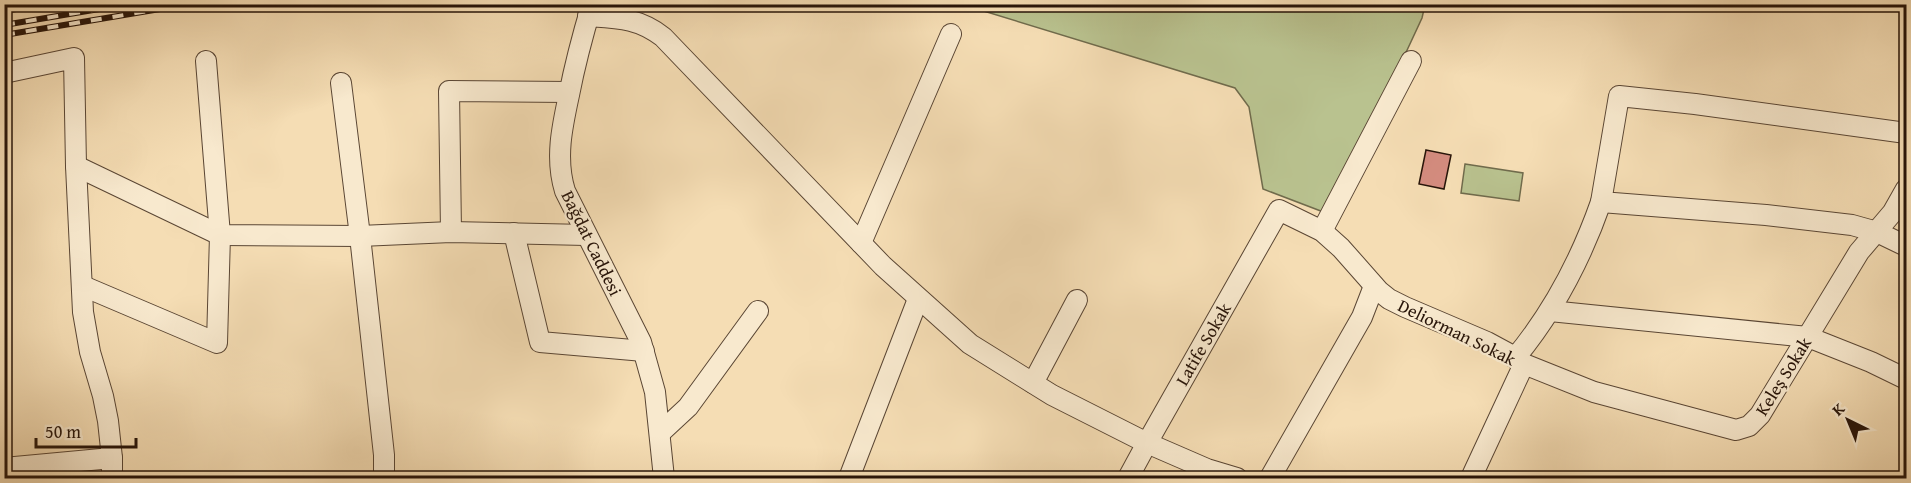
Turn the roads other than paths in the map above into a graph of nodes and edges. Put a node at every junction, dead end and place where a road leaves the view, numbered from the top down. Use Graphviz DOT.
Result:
graph roads {
  1 [pos="590,10"];
  2 [pos="951,34"];
  3 [pos="206,61"];
  4 [pos="1411,61"];
  5 [pos="4,73"];
  6 [pos="341,83"];
  7 [pos="569,92"];
  8 [pos="1906,133"];
  9 [pos="76,166"];
  10 [pos="1906,189"];
  11 [pos="1601,202"];
  12 [pos="1279,210"];
  13 [pos="1323,231"];
  14 [pos="451,232"];
  15 [pos="1876,232"];
  16 [pos="514,233"];
  17 [pos="220,235"];
  18 [pos="586,235"];
  19 [pos="360,236"];
  20 [pos="861,243"];
  21 [pos="1906,246"];
  22 [pos="83,286"];
  23 [pos="1374,286"];
  24 [pos="918,299"];
  25 [pos="1077,300"];
  26 [pos="758,311"];
  27 [pos="1550,311"];
  28 [pos="1808,337"];
  29 [pos="644,351"];
  30 [pos="1520,361"];
  31 [pos="1906,379"];
  32 [pos="1033,383"];
  33 [pos="660,434"];
  34 [pos="1147,443"];
  35 [pos="112,458"];
  36 [pos="4,468"];
  37 [pos="112,478"];
  38 [pos="384,478"];
  39 [pos="664,478"];
  40 [pos="849,478"];
  41 [pos="1128,478"];
  42 [pos="1237,478"];
  43 [pos="1270,478"];
  44 [pos="1471,478"];
  1 -- 7 [label="street, Bağdat Caddesi"];
  1 -- 20 [label="street"];
  2 -- 20 [label="street"];
  3 -- 17 [label="street"];
  4 -- 13 [label="street"];
  5 -- 9 [label="street"];
  6 -- 19 [label="street"];
  7 -- 14 [label="street"];
  7 -- 18 [label="street, Bağdat Caddesi"];
  8 -- 11 [label="street"];
  9 -- 17 [label="street"];
  9 -- 22 [label="street"];
  10 -- 15 [label="street, Keleş Sokak"];
  11 -- 15 [label="street"];
  11 -- 27 [label="street"];
  12 -- 13 [label="street, Deliorman Sokak"];
  12 -- 34 [label="street, Latife Sokak"];
  13 -- 23 [label="street, Deliorman Sokak"];
  14 -- 16 [label="street"];
  14 -- 19 [label="street"];
  15 -- 21 [label="street"];
  15 -- 28 [label="street, Keleş Sokak"];
  16 -- 18 [label="street"];
  16 -- 29 [label="street"];
  17 -- 19 [label="street"];
  17 -- 22 [label="street"];
  18 -- 29 [label="street, Bağdat Caddesi"];
  19 -- 38 [label="street"];
  20 -- 24 [label="street"];
  22 -- 35 [label="street"];
  23 -- 30 [label="street, Deliorman Sokak"];
  23 -- 43 [label="street"];
  24 -- 32 [label="street"];
  24 -- 40 [label="street"];
  25 -- 32 [label="street"];
  26 -- 33 [label="street"];
  27 -- 28 [label="street"];
  27 -- 30 [label="street"];
  28 -- 30 [label="street, Keleş Sokak"];
  28 -- 31 [label="street"];
  29 -- 33 [label="street, Bağdat Caddesi"];
  30 -- 44 [label="street"];
  32 -- 34 [label="street"];
  33 -- 39 [label="street, Bağdat Caddesi"];
  34 -- 41 [label="street, Latife Sokak"];
  34 -- 42 [label="street"];
  35 -- 36 [label="street"];
  35 -- 37 [label="street"];
}
